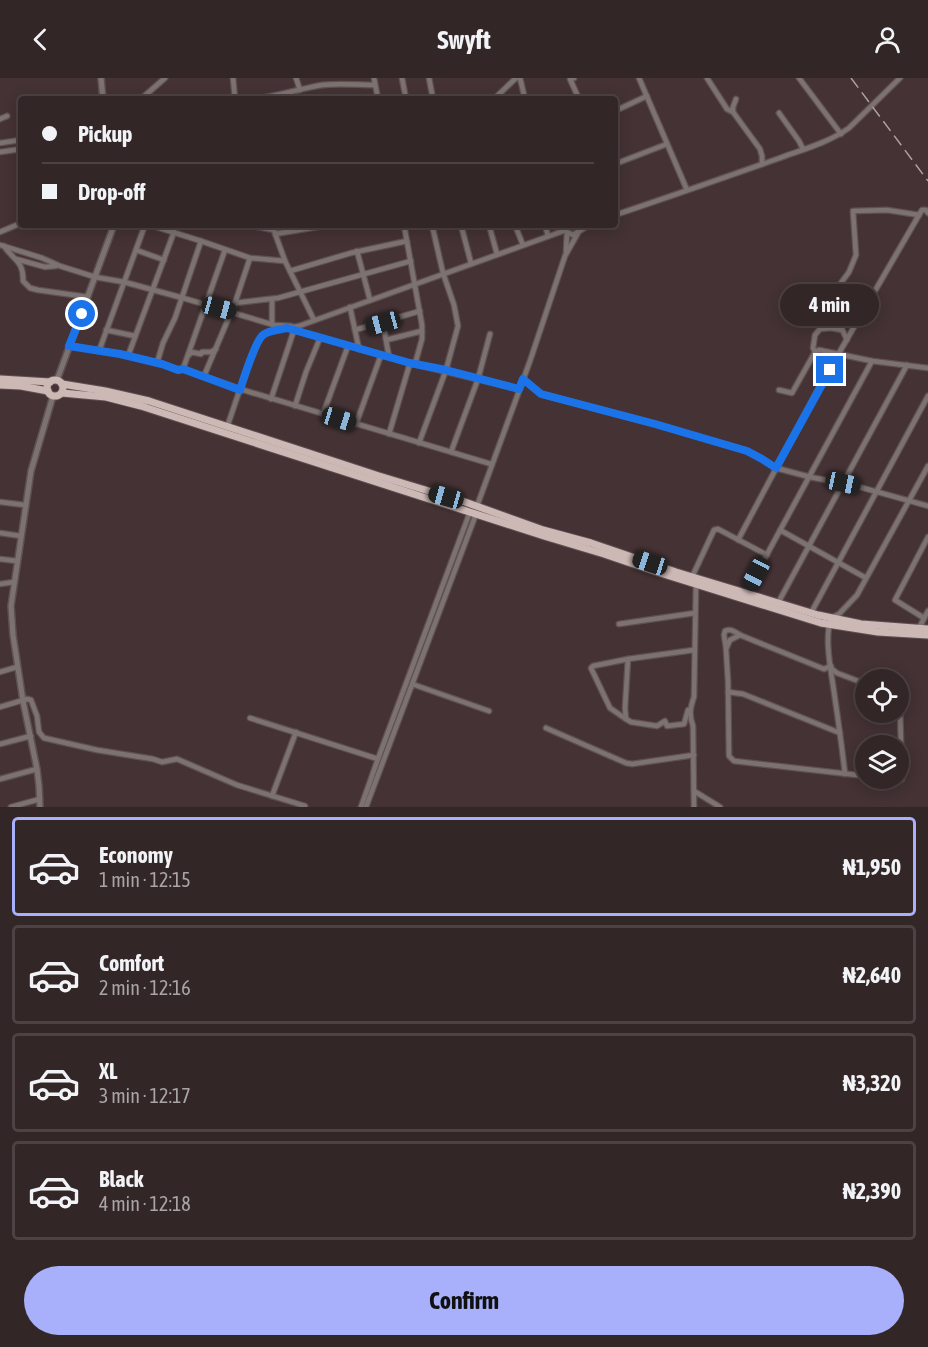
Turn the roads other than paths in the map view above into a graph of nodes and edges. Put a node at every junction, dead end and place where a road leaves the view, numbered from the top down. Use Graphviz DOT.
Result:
graph roads {
  1 [pos="101,78"];
  2 [pos="165,78"];
  3 [pos="233,78"];
  4 [pos="296,78"];
  5 [pos="374,78"];
  6 [pos="402,78"];
  7 [pos="429,78"];
  8 [pos="518,78"];
  9 [pos="574,78"];
  10 [pos="639,78"];
  11 [pos="707,78"];
  12 [pos="799,78"];
  13 [pos="900,78"];
  14 [pos="375,85"];
  15 [pos="300,90"];
  16 [pos="104,96"];
  17 [pos="144,96"];
  18 [pos="235,96"];
  19 [pos="273,96"];
  20 [pos="377,96"];
  21 [pos="405,96"];
  22 [pos="433,96"];
  23 [pos="497,96"];
  24 [pos="524,96"];
  25 [pos="578,96"];
  26 [pos="647,96"];
  27 [pos="736,99"];
  28 [pos="618,110"];
  29 [pos="733,111"];
  30 [pos="779,113"];
  31 [pos="7,116"];
  32 [pos="0,119"];
  33 [pos="841,134"];
  34 [pos="18,140"];
  35 [pos="0,143"];
  36 [pos="667,144"];
  37 [pos="18,149"];
  38 [pos="804,149"];
  39 [pos="0,152"];
  40 [pos="618,163"];
  41 [pos="762,164"];
  42 [pos="687,190"];
  43 [pos="928,213"];
  44 [pos="618,214"];
  45 [pos="919,215"];
  46 [pos="18,224"];
  47 [pos="113,228"];
  48 [pos="144,228"];
  49 [pos="160,228"];
  50 [pos="296,228"];
  51 [pos="405,228"];
  52 [pos="433,228"];
  53 [pos="462,228"];
  54 [pos="490,228"];
  55 [pos="516,228"];
  56 [pos="546,228"];
  57 [pos="566,229"];
  58 [pos="274,230"];
  59 [pos="579,230"];
  60 [pos="0,232"];
  61 [pos="174,232"];
  62 [pos="548,236"];
  63 [pos="201,241"];
  64 [pos="407,241"];
  65 [pos="523,245"];
  66 [pos="2,246"];
  67 [pos="136,250"];
  68 [pos="225,250"];
  69 [pos="357,251"];
  70 [pos="497,254"];
  71 [pos="565,256"];
  72 [pos="250,258"];
  73 [pos="16,259"];
  74 [pos="164,260"];
  75 [pos="285,261"];
  76 [pos="411,261"];
  77 [pos="471,264"];
  78 [pos="59,266"];
  79 [pos="290,271"];
  80 [pos="442,273"];
  81 [pos="363,275"];
  82 [pos="95,277"];
  83 [pos="124,282"];
  84 [pos="414,284"];
  85 [pos="153,290"];
  86 [pos="300,292"];
  87 [pos="88,297"];
  88 [pos="183,298"];
  89 [pos="272,300"];
  90 [pos="370,300"];
  91 [pos="235,303"];
  92 [pos="206,304"];
  93 [pos="350,307"];
  94 [pos="232,311"];
  95 [pos="420,311"];
  96 [pos="314,321"];
  97 [pos="383,323"];
  98 [pos="272,324"];
  99 [pos="299,326"];
  100 [pos="287,328"];
  101 [pos="106,330"];
  102 [pos="294,330"];
  103 [pos="355,330"];
  104 [pos="842,330"];
  105 [pos="422,331"];
  106 [pos="490,334"];
  107 [pos="135,336"];
  108 [pos="320,338"];
  109 [pos="386,340"];
  110 [pos="847,340"];
  111 [pos="69,346"];
  112 [pos="348,346"];
  113 [pos="216,348"];
  114 [pos="359,349"];
  115 [pos="99,351"];
  116 [pos="815,351"];
  117 [pos="381,355"];
  118 [pos="838,355"];
  119 [pos="128,356"];
  120 [pos="389,357"];
  121 [pos="872,361"];
  122 [pos="158,363"];
  123 [pos="413,363"];
  124 [pos="907,365"];
  125 [pos="928,368"];
  126 [pos="183,369"];
  127 [pos="446,370"];
  128 [pos="204,376"];
  129 [pos="0,379"];
  130 [pos="478,379"];
  131 [pos="523,379"];
  132 [pos="56,382"];
  133 [pos="0,386"];
  134 [pos="519,389"];
  135 [pos="240,390"];
  136 [pos="779,390"];
  137 [pos="50,393"];
  138 [pos="62,393"];
  139 [pos="928,396"];
  140 [pos="271,399"];
  141 [pos="295,406"];
  142 [pos="323,414"];
  143 [pos="356,424"];
  144 [pos="227,427"];
  145 [pos="389,434"];
  146 [pos="419,443"];
  147 [pos="451,452"];
  148 [pos="491,464"];
  149 [pos="928,466"];
  150 [pos="776,468"];
  151 [pos="810,477"];
  152 [pos="843,483"];
  153 [pos="876,491"];
  154 [pos="909,500"];
  155 [pos="0,502"];
  156 [pos="25,505"];
  157 [pos="928,506"];
  158 [pos="474,511"];
  159 [pos="780,530"];
  160 [pos="0,533"];
  161 [pos="21,536"];
  162 [pos="928,537"];
  163 [pos="738,540"];
  164 [pos="809,546"];
  165 [pos="767,555"];
  166 [pos="0,559"];
  167 [pos="17,561"];
  168 [pos="837,562"];
  169 [pos="866,578"];
  170 [pos="694,580"];
  171 [pos="14,582"];
  172 [pos="0,584"];
  173 [pos="746,593"];
  174 [pos="778,603"];
  175 [pos="928,611"];
  176 [pos="695,613"];
  177 [pos="811,613"];
  178 [pos="924,618"];
  179 [pos="830,621"];
  180 [pos="619,624"];
  181 [pos="919,628"];
  182 [pos="928,629"];
  183 [pos="740,635"];
  184 [pos="928,635"];
  185 [pos="726,649"];
  186 [pos="694,650"];
  187 [pos="628,659"];
  188 [pos="831,666"];
  189 [pos="17,667"];
  190 [pos="0,672"];
  191 [pos="855,680"];
  192 [pos="412,684"];
  193 [pos="728,692"];
  194 [pos="694,697"];
  195 [pos="23,700"];
  196 [pos="0,707"];
  197 [pos="489,711"];
  198 [pos="250,718"];
  199 [pos="626,719"];
  200 [pos="546,728"];
  201 [pos="296,732"];
  202 [pos="840,733"];
  203 [pos="31,736"];
  204 [pos="0,744"];
  205 [pos="694,755"];
  206 [pos="378,759"];
  207 [pos="37,769"];
  208 [pos="845,774"];
  209 [pos="855,775"];
  210 [pos="0,779"];
  211 [pos="694,791"];
  212 [pos="273,796"];
  213 [pos="40,799"];
  214 [pos="305,806"];
  215 [pos="11,807"];
  216 [pos="40,807"];
  217 [pos="361,807"];
  218 [pos="366,807"];
  219 [pos="694,807"];
  220 [pos="720,807"];
  1 -- 16 [label="street"];
  2 -- 17 [label="street"];
  3 -- 18 [label="street"];
  4 -- 15 [label="street"];
  5 -- 14 [label="street"];
  6 -- 21 [label="street"];
  7 -- 22 [label="street"];
  8 -- 23 [label="street"];
  8 -- 24 [label="street"];
  9 -- 25 [label="street"];
  10 -- 26 [label="street"];
  11 -- 29 [label="street"];
  12 -- 33 [label="street"];
  13 -- 33 [label="street"];
  14 -- 15 [label="street"];
  14 -- 20 [label="street"];
  15 -- 19 [label="street"];
  26 -- 28 [label="street"];
  26 -- 36 [label="street"];
  27 -- 29 [label="street"];
  29 -- 41 [label="street"];
  30 -- 38 [label="street"];
  31 -- 32 [label="street"];
  33 -- 38 [label="street"];
  34 -- 35 [label="street"];
  36 -- 40 [label="street"];
  36 -- 42 [label="street"];
  37 -- 39 [label="street"];
  38 -- 41 [label="street"];
  41 -- 42 [label="street"];
  42 -- 44 [label="street"];
  43 -- 45 [label="street"];
  45 -- 104 [label="street"];
  45 -- 110 [label="street"];
  46 -- 60 [label="street"];
  47 -- 82 [label="street"];
  48 -- 67 [label="street"];
  49 -- 61 [label="street"];
  50 -- 58 [label="street"];
  51 -- 64 [label="street"];
  52 -- 80 [label="street"];
  53 -- 77 [label="street"];
  54 -- 70 [label="street"];
  55 -- 65 [label="street"];
  56 -- 62 [label="street"];
  57 -- 59 [label="street"];
  57 -- 62 [label="street"];
  57 -- 71 [label="street"];
  58 -- 75 [label="street"];
  59 -- 71 [label="street"];
  61 -- 63 [label="street"];
  61 -- 74 [label="street"];
  62 -- 65 [label="street"];
  63 -- 68 [label="street"];
  63 -- 88 [label="street"];
  64 -- 69 [label="street"];
  64 -- 76 [label="street"];
  65 -- 70 [label="street"];
  66 -- 73 [label="street"];
  66 -- 78 [label="street"];
  67 -- 74 [label="street"];
  67 -- 83 [label="street"];
  68 -- 72 [label="street"];
  68 -- 92 [label="street"];
  69 -- 79 [label="street"];
  69 -- 81 [label="street"];
  70 -- 77 [label="street"];
  71 -- 131 [label="street"];
  72 -- 75 [label="street"];
  72 -- 91 [label="street"];
  73 -- 78 [label="street"];
  73 -- 87 [label="street"];
  74 -- 85 [label="street"];
  75 -- 79 [label="street"];
  76 -- 81 [label="street"];
  76 -- 84 [label="street"];
  77 -- 80 [label="street"];
  78 -- 82 [label="street"];
  79 -- 86 [label="street"];
  80 -- 84 [label="street"];
  80 -- 127 [label="street"];
  81 -- 86 [label="street"];
  81 -- 90 [label="street"];
  82 -- 83 [label="street"];
  82 -- 87 [label="street"];
  83 -- 85 [label="street"];
  83 -- 101 [label="street"];
  84 -- 90 [label="street"];
  84 -- 95 [label="street"];
  85 -- 88 [label="street"];
  85 -- 107 [label="street"];
  86 -- 89 [label="street"];
  86 -- 96 [label="street"];
  87 -- 111 [label="street"];
  88 -- 92 [label="street"];
  88 -- 122 [label="street"];
  89 -- 91 [label="street"];
  89 -- 98 [label="street"];
  90 -- 93 [label="street"];
  91 -- 94 [label="street"];
  92 -- 94 [label="street"];
  92 -- 126 [label="street"];
  93 -- 96 [label="street"];
  93 -- 103 [label="street"];
  94 -- 98 [label="street"];
  94 -- 113 [label="street"];
  95 -- 97 [label="street"];
  95 -- 105 [label="street"];
  96 -- 99 [label="street"];
  97 -- 103 [label="street"];
  97 -- 109 [label="street"];
  98 -- 99 [label="street"];
  99 -- 100 [label="street"];
  100 -- 102 [label="street"];
  100 -- 135 [label="street"];
  101 -- 107 [label="street"];
  101 -- 115 [label="street"];
  102 -- 108 [label="street"];
  102 -- 140 [label="street"];
  103 -- 114 [label="street"];
  104 -- 110 [label="street"];
  104 -- 116 [label="street"];
  105 -- 109 [label="street"];
  105 -- 123 [label="street"];
  106 -- 130 [label="street"];
  107 -- 119 [label="street"];
  108 -- 112 [label="street"];
  108 -- 141 [label="street"];
  109 -- 120 [label="street"];
  110 -- 118 [label="street"];
  111 -- 115 [label="street"];
  111 -- 132 [label="street"];
  112 -- 114 [label="street"];
  112 -- 142 [label="street"];
  113 -- 126 [label="street"];
  113 -- 128 [label="street"];
  114 -- 117 [label="street"];
  115 -- 119 [label="street"];
  116 -- 118 [label="street"];
  116 -- 136 [label="street"];
  117 -- 120 [label="street"];
  117 -- 143 [label="street"];
  118 -- 121 [label="street"];
  118 -- 150 [label="street"];
  119 -- 122 [label="street"];
  120 -- 123 [label="street"];
  121 -- 124 [label="street"];
  121 -- 151 [label="street"];
  122 -- 126 [label="street"];
  123 -- 127 [label="street"];
  123 -- 145 [label="street"];
  124 -- 125 [label="street"];
  124 -- 152 [label="street"];
  126 -- 128 [label="street"];
  127 -- 130 [label="street"];
  127 -- 146 [label="street"];
  128 -- 135 [label="street"];
  129 -- 132 [label="highway"];
  130 -- 134 [label="street"];
  130 -- 147 [label="street"];
  131 -- 134 [label="street"];
  131 -- 150 [label="street"];
  132 -- 137 [label="highway"];
  132 -- 138 [label="highway"];
  132 -- 144 [label="highway"];
  133 -- 137 [label="highway"];
  134 -- 148 [label="street"];
  135 -- 140 [label="street"];
  135 -- 144 [label="street"];
  137 -- 138 [label="highway"];
  137 -- 156 [label="street"];
  138 -- 158 [label="highway"];
  139 -- 153 [label="street"];
  140 -- 141 [label="street"];
  141 -- 142 [label="street"];
  142 -- 143 [label="street"];
  143 -- 145 [label="street"];
  144 -- 158 [label="highway"];
  145 -- 146 [label="street"];
  146 -- 147 [label="street"];
  147 -- 148 [label="street"];
  148 -- 158 [label="street"];
  149 -- 154 [label="street"];
  150 -- 151 [label="street"];
  150 -- 163 [label="street"];
  151 -- 152 [label="street"];
  151 -- 159 [label="street"];
  152 -- 153 [label="street"];
  152 -- 164 [label="street"];
  153 -- 154 [label="street"];
  153 -- 168 [label="street"];
  154 -- 157 [label="street"];
  154 -- 169 [label="street"];
  155 -- 156 [label="street"];
  156 -- 161 [label="street"];
  158 -- 170 [label="highway"];
  158 -- 192 [label="street"];
  158 -- 206 [label="street"];
  159 -- 164 [label="street"];
  159 -- 165 [label="street"];
  160 -- 161 [label="street"];
  161 -- 167 [label="street"];
  162 -- 178 [label="street"];
  163 -- 165 [label="street"];
  163 -- 170 [label="street"];
  164 -- 168 [label="street"];
  164 -- 174 [label="street"];
  165 -- 173 [label="street"];
  166 -- 167 [label="street"];
  167 -- 171 [label="street"];
  168 -- 169 [label="street"];
  168 -- 177 [label="street"];
  169 -- 179 [label="street"];
  170 -- 173 [label="highway"];
  170 -- 176 [label="street"];
  170 -- 179 [label="highway"];
  171 -- 172 [label="street"];
  171 -- 189 [label="street"];
  173 -- 174 [label="highway"];
  174 -- 177 [label="highway"];
  175 -- 178 [label="street"];
  176 -- 180 [label="street"];
  176 -- 186 [label="street"];
  177 -- 179 [label="highway"];
  178 -- 181 [label="street"];
  179 -- 181 [label="highway"];
  179 -- 184 [label="highway"];
  179 -- 188 [label="street"];
  181 -- 182 [label="highway"];
  183 -- 185 [label="street"];
  183 -- 185 [label="street"];
  183 -- 188 [label="street"];
  185 -- 193 [label="street"];
  186 -- 187 [label="street"];
  186 -- 194 [label="street"];
  187 -- 199 [label="street"];
  187 -- 199 [label="street"];
  188 -- 191 [label="street"];
  188 -- 202 [label="street"];
  189 -- 190 [label="street"];
  189 -- 195 [label="street"];
  192 -- 197 [label="street"];
  192 -- 218 [label="street"];
  193 -- 202 [label="street"];
  193 -- 208 [label="street"];
  194 -- 199 [label="street"];
  194 -- 205 [label="street"];
  195 -- 196 [label="street"];
  195 -- 203 [label="street"];
  195 -- 212 [label="street"];
  198 -- 201 [label="street"];
  200 -- 205 [label="street"];
  201 -- 206 [label="street"];
  201 -- 212 [label="street"];
  202 -- 208 [label="street"];
  203 -- 204 [label="street"];
  203 -- 207 [label="street"];
  205 -- 211 [label="street"];
  206 -- 217 [label="street"];
  207 -- 210 [label="street"];
  207 -- 213 [label="street"];
  208 -- 209 [label="street"];
  211 -- 219 [label="street"];
  211 -- 220 [label="street"];
  212 -- 214 [label="street"];
  213 -- 215 [label="street"];
  213 -- 216 [label="street"];
}
